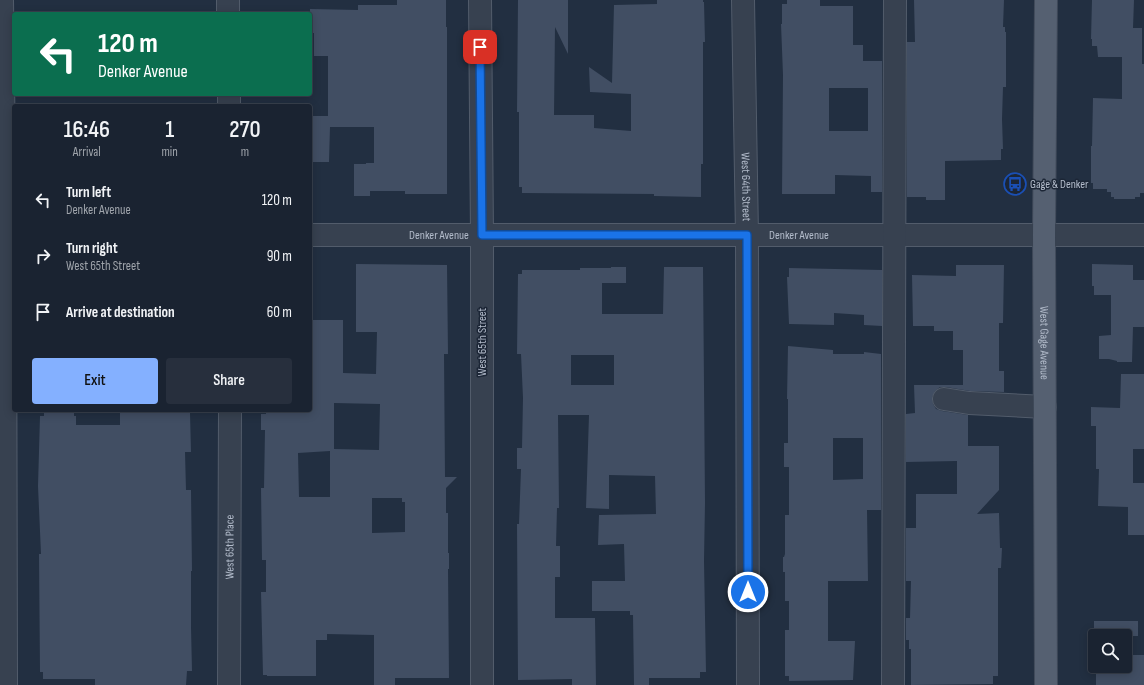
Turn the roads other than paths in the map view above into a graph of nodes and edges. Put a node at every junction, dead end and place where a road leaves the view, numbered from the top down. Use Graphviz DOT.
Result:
graph roads {
  1 [pos="2,0"];
  2 [pos="228,0"];
  3 [pos="480,0"];
  4 [pos="743,0"];
  5 [pos="895,0"];
  6 [pos="1046,0"];
  7 [pos="228,12"];
  8 [pos="6,234"];
  9 [pos="312,235"];
  10 [pos="482,235"];
  11 [pos="747,235"];
  12 [pos="895,235"];
  13 [pos="1044,235"];
  14 [pos="1144,235"];
  15 [pos="944,399"];
  16 [pos="1045,407"];
  17 [pos="230,412"];
  18 [pos="6,685"];
  19 [pos="229,685"];
  20 [pos="482,685"];
  21 [pos="748,685"];
  22 [pos="893,685"];
  23 [pos="1046,685"];
  1 -- 8 [label="street"];
  2 -- 7 [label="street"];
  3 -- 10 [label="street, West 65th Street"];
  4 -- 11 [label="street, West 64th Street"];
  5 -- 12 [label="street"];
  6 -- 13 [label="main road, West Gage Avenue"];
  8 -- 18 [label="street"];
  9 -- 10 [label="street, Denker Avenue"];
  10 -- 11 [label="street, Denker Avenue"];
  10 -- 20 [label="street, West 65th Street"];
  11 -- 12 [label="street, Denker Avenue"];
  11 -- 21 [label="street, West 64th Street"];
  12 -- 13 [label="street, Denker Avenue"];
  12 -- 22 [label="street"];
  13 -- 14 [label="street, Denker Avenue"];
  13 -- 16 [label="main road, West Gage Avenue"];
  15 -- 16 [label="street"];
  16 -- 23 [label="main road, West Gage Avenue"];
  17 -- 19 [label="street, West 65th Place"];
}
